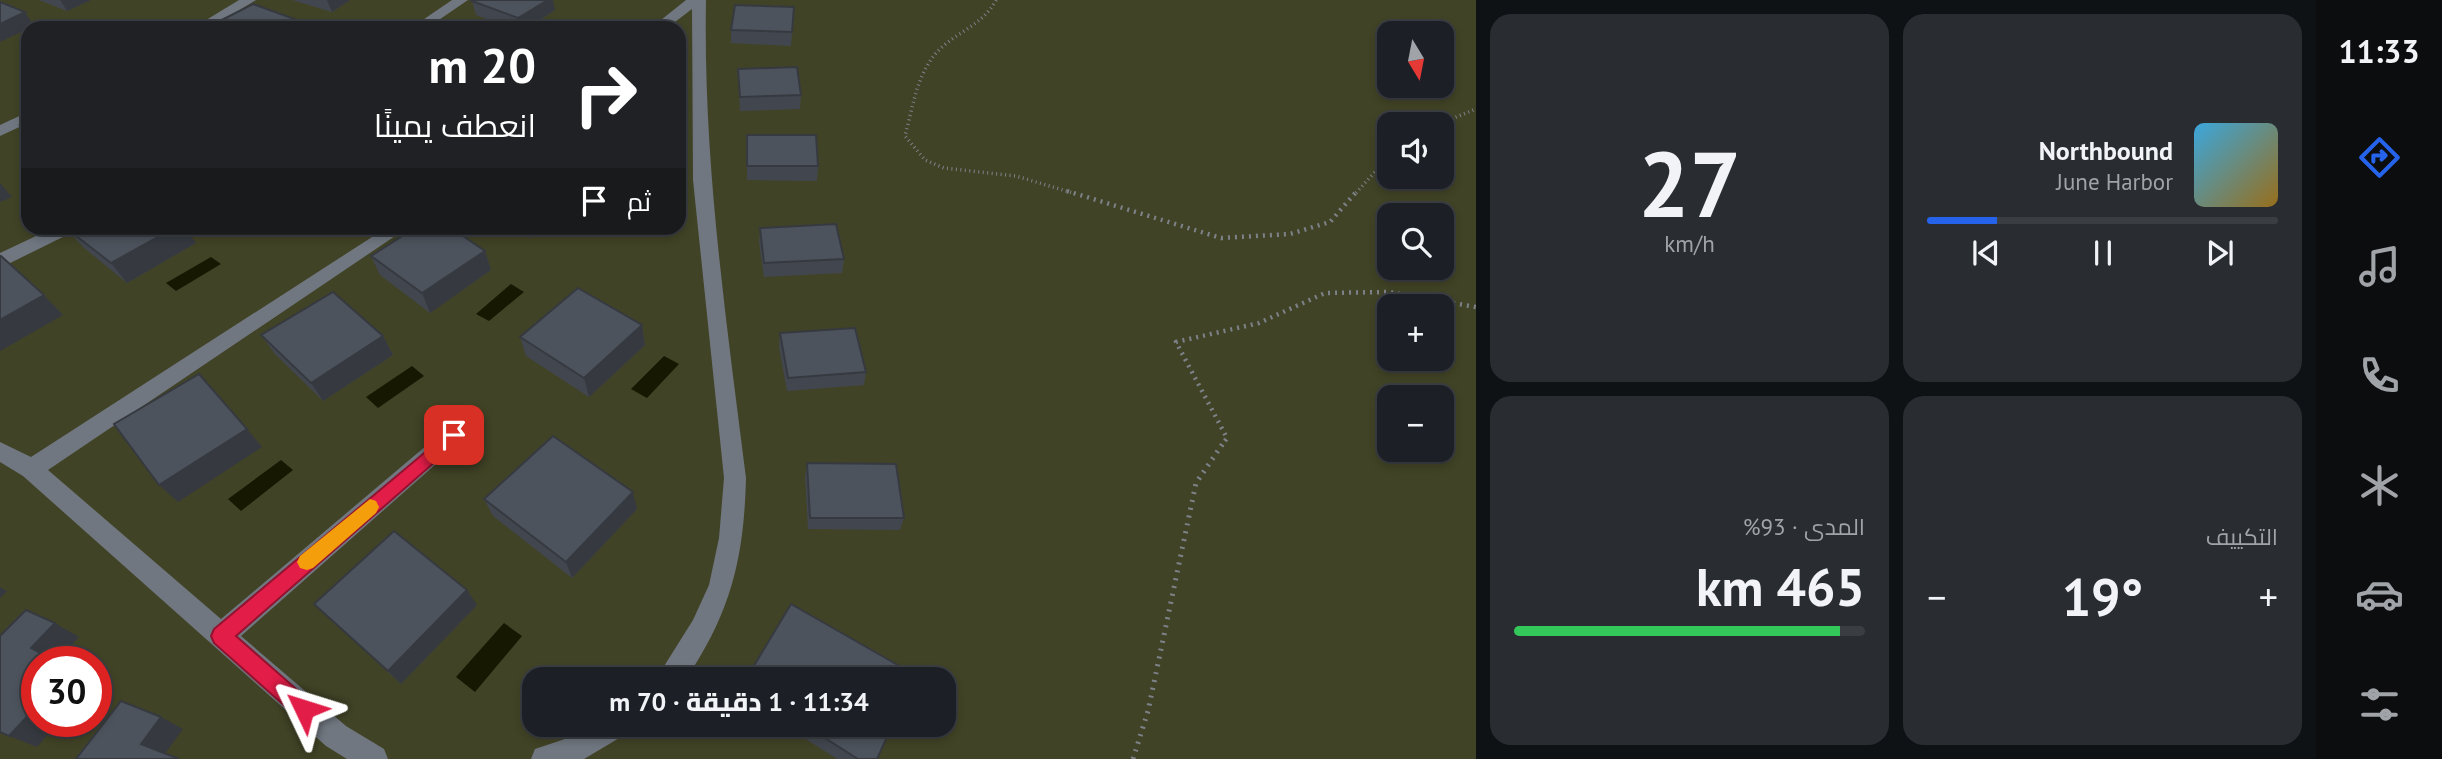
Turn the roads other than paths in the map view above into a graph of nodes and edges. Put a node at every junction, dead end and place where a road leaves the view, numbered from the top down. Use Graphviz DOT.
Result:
graph roads {
  1 [pos="249,0"];
  2 [pos="461,0"];
  3 [pos="697,0"];
  4 [pos="212,21"];
  5 [pos="429,21"];
  6 [pos="668,21"];
  7 [pos="21,120"];
  8 [pos="0,131"];
  9 [pos="53,235"];
  10 [pos="387,235"];
  11 [pos="0,261"];
  12 [pos="454,435"];
  13 [pos="0,451"];
  14 [pos="31,469"];
  15 [pos="221,636"];
  16 [pos="679,667"];
  17 [pos="594,737"];
  18 [pos="374,759"];
  19 [pos="545,759"];
  1 -- 4 [label="street"];
  2 -- 5 [label="street"];
  3 -- 6 [label="street"];
  3 -- 16 [label="street"];
  7 -- 8 [label="street"];
  9 -- 11 [label="street"];
  10 -- 14 [label="street"];
  12 -- 15 [label="street"];
  13 -- 14 [label="street"];
  14 -- 15 [label="street"];
  15 -- 18 [label="street"];
  17 -- 19 [label="street"];
}
